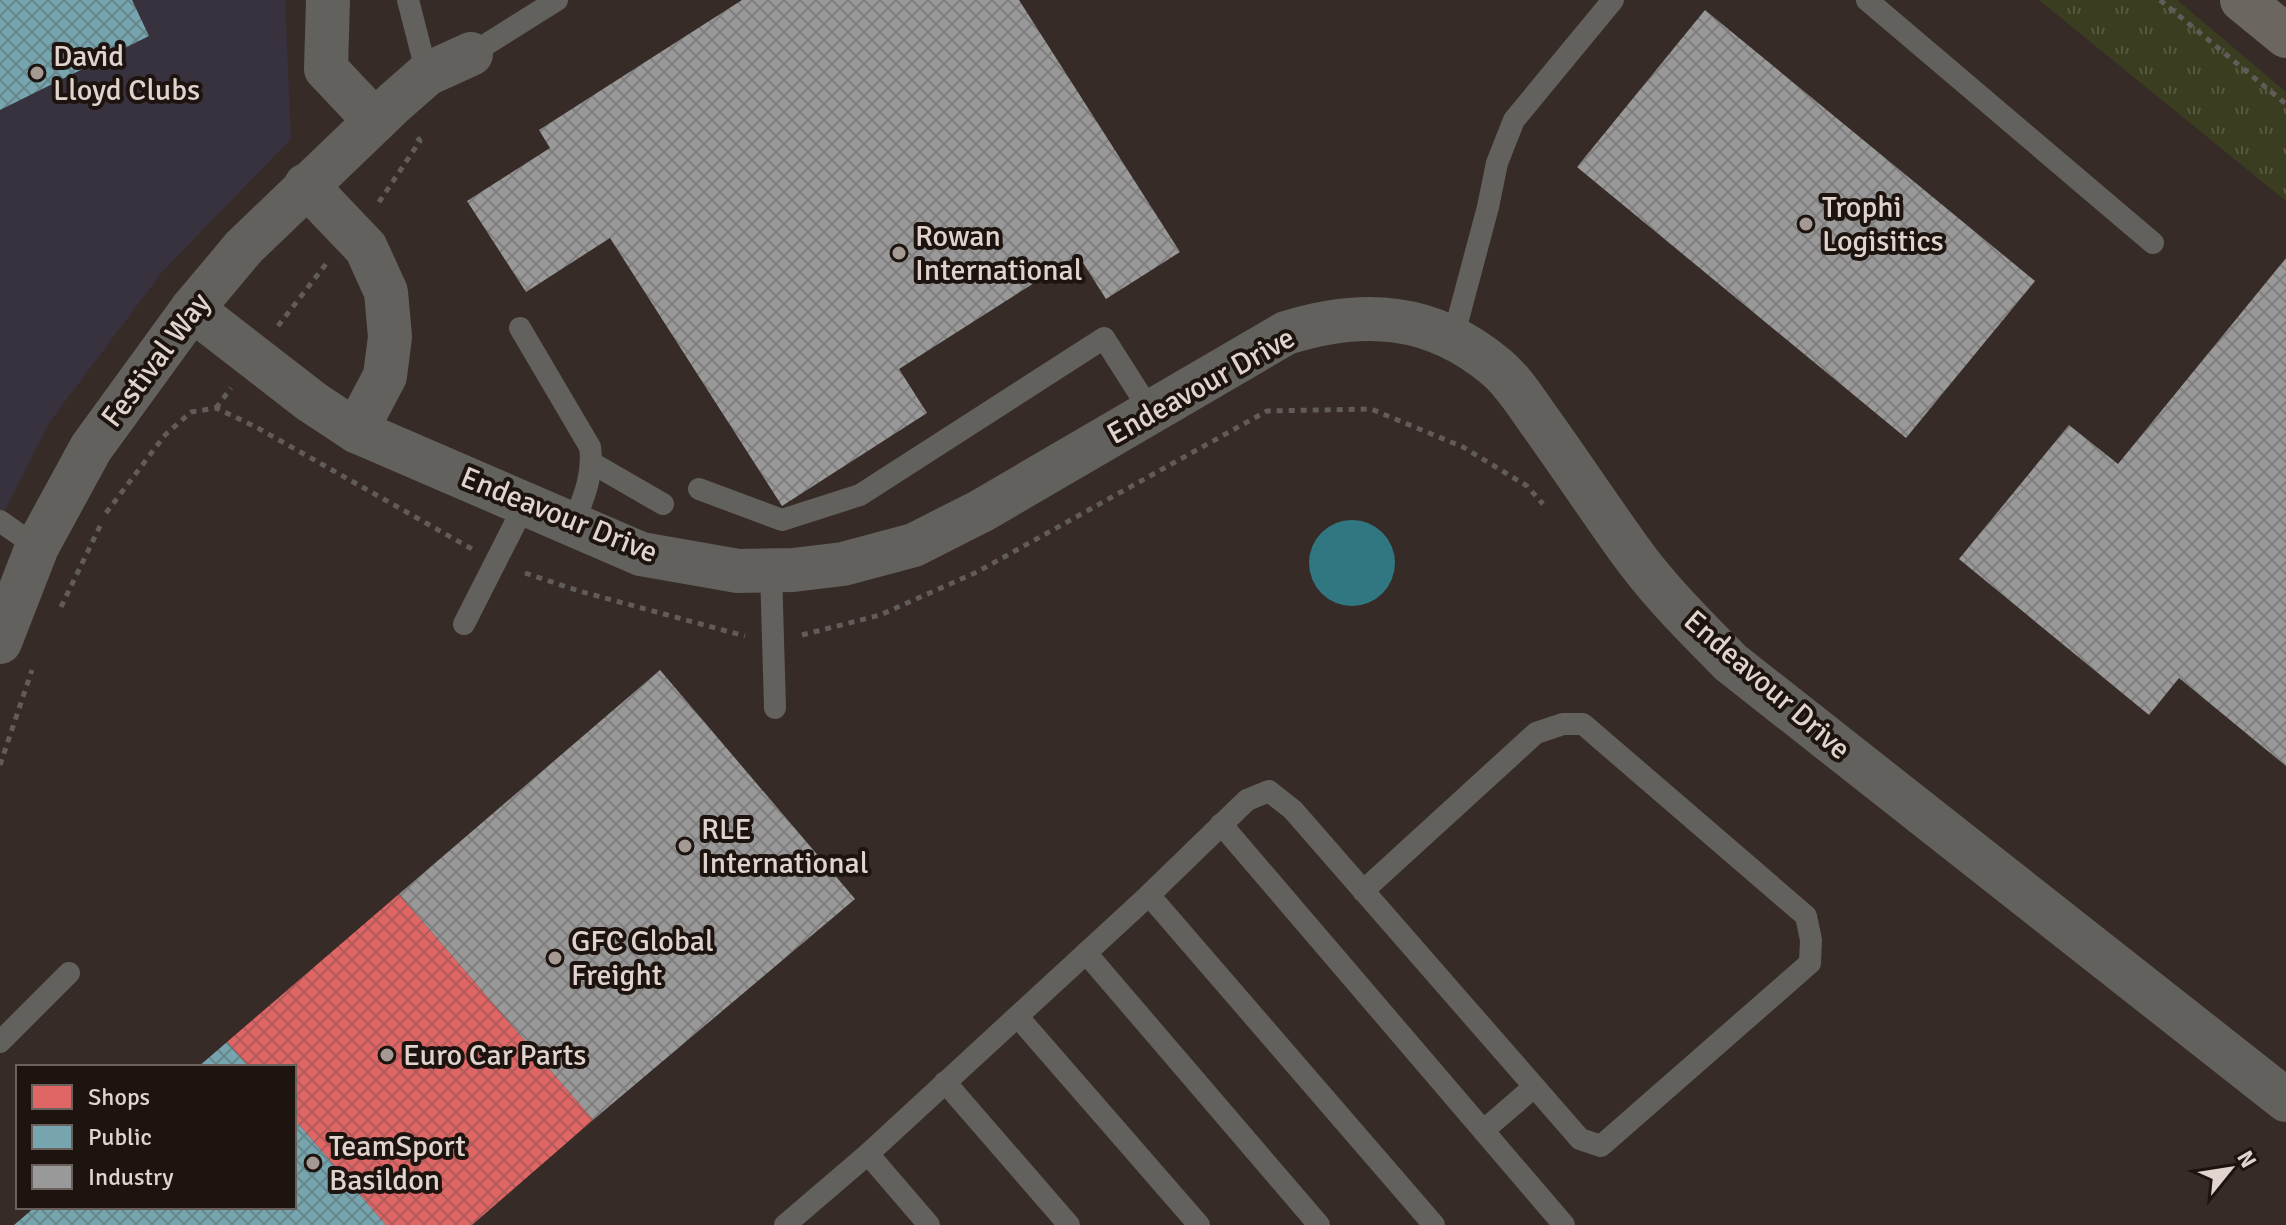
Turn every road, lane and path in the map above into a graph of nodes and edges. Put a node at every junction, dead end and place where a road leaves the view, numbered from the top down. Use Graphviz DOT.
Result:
graph roads {
  1 [pos="328,0"];
  2 [pos="408,0"];
  3 [pos="557,0"];
  4 [pos="1867,0"];
  5 [pos="2160,0"];
  6 [pos="2242,0"];
  7 [pos="1605,3"];
  8 [pos="2286,36"];
  9 [pos="471,54"];
  10 [pos="427,74"];
  11 [pos="2286,104"];
  12 [pos="375,121"];
  13 [pos="306,185"];
  14 [pos="2153,243"];
  15 [pos="192,309"];
  16 [pos="520,328"];
  17 [pos="1453,338"];
  18 [pos="1151,412"];
  19 [pos="356,431"];
  20 [pos="592,463"];
  21 [pos="699,489"];
  22 [pos="525,504"];
  23 [pos="663,504"];
  24 [pos="0,521"];
  25 [pos="573,525"];
  26 [pos="37,547"];
  27 [pos="771,570"];
  28 [pos="464,624"];
  29 [pos="0,642"];
  30 [pos="775,708"];
  31 [pos="1221,824"];
  32 [pos="1363,891"];
  33 [pos="1149,895"];
  34 [pos="1086,953"];
  35 [pos="69,973"];
  36 [pos="1018,1017"];
  37 [pos="0,1042"];
  38 [pos="945,1082"];
  39 [pos="1534,1087"];
  40 [pos="2286,1100"];
  41 [pos="1484,1130"];
  42 [pos="868,1154"];
  43 [pos="785,1225"];
  44 [pos="929,1225"];
  45 [pos="1069,1225"];
  46 [pos="1199,1225"];
  47 [pos="1319,1225"];
  48 [pos="1434,1225"];
  49 [pos="1564,1225"];
  1 -- 12 [label="street"];
  2 -- 10 [label="lane"];
  3 -- 9 [label="lane"];
  4 -- 14 [label="lane"];
  5 -- 11 [label="path"];
  6 -- 8 [label="highway"];
  7 -- 17 [label="lane"];
  9 -- 10 [label="street, Festival Way"];
  10 -- 12 [label="street, Festival Way"];
  12 -- 13 [label="street, Festival Way"];
  13 -- 15 [label="street, Festival Way"];
  13 -- 19 [label="street"];
  15 -- 19 [label="street, Endeavour Drive"];
  15 -- 26 [label="street, Festival Way"];
  16 -- 20 [label="lane"];
  17 -- 18 [label="street, Endeavour Drive"];
  17 -- 40 [label="street, Endeavour Drive"];
  18 -- 21 [label="lane"];
  18 -- 27 [label="street, Endeavour Drive"];
  19 -- 22 [label="street, Endeavour Drive"];
  20 -- 23 [label="lane"];
  20 -- 25 [label="lane"];
  22 -- 25 [label="street, Endeavour Drive"];
  22 -- 28 [label="lane"];
  24 -- 26 [label="lane"];
  25 -- 27 [label="street, Endeavour Drive"];
  26 -- 29 [label="street, Festival Way"];
  27 -- 30 [label="lane"];
  31 -- 32 [label="lane"];
  31 -- 33 [label="lane"];
  31 -- 41 [label="lane"];
  32 -- 39 [label="lane"];
  32 -- 39 [label="lane"];
  33 -- 34 [label="lane"];
  33 -- 48 [label="lane"];
  34 -- 36 [label="lane"];
  34 -- 47 [label="lane"];
  35 -- 37 [label="lane"];
  36 -- 38 [label="lane"];
  36 -- 46 [label="lane"];
  38 -- 42 [label="lane"];
  38 -- 45 [label="lane"];
  39 -- 41 [label="lane"];
  41 -- 49 [label="lane"];
  42 -- 43 [label="lane"];
  42 -- 44 [label="lane"];
}
